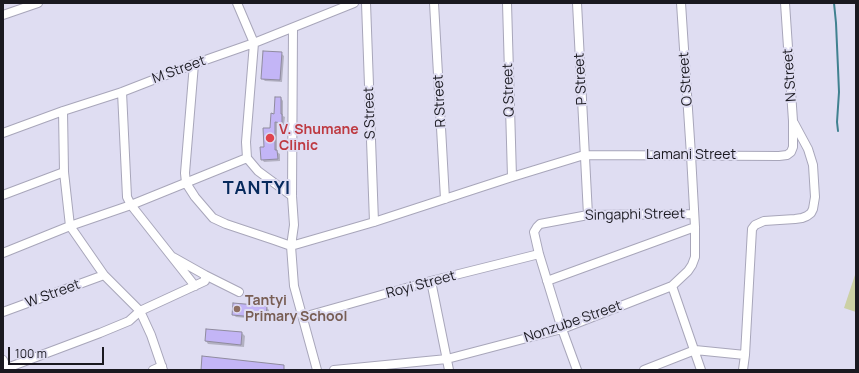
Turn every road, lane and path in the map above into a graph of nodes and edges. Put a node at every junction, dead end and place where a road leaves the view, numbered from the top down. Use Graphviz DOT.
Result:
graph roads {
  1 [pos="38,3"];
  2 [pos="237,3"];
  3 [pos="354,3"];
  4 [pos="366,3"];
  5 [pos="434,3"];
  6 [pos="507,3"];
  7 [pos="578,3"];
  8 [pos="681,3"];
  9 [pos="785,3"];
  10 [pos="3,15"];
  11 [pos="293,28"];
  12 [pos="254,43"];
  13 [pos="194,64"];
  14 [pos="122,92"];
  15 [pos="63,111"];
  16 [pos="793,121"];
  17 [pos="3,133"];
  18 [pos="793,147"];
  19 [pos="584,155"];
  20 [pos="691,155"];
  21 [pos="247,158"];
  22 [pos="64,172"];
  23 [pos="512,177"];
  24 [pos="186,183"];
  25 [pos="3,195"];
  26 [pos="292,196"];
  27 [pos="445,199"];
  28 [pos="132,205"];
  29 [pos="694,214"];
  30 [pos="588,215"];
  31 [pos="374,222"];
  32 [pos="70,226"];
  33 [pos="695,227"];
  34 [pos="291,246"];
  35 [pos="3,253"];
  36 [pos="539,254"];
  37 [pos="173,257"];
  38 [pos="104,275"];
  39 [pos="205,275"];
  40 [pos="431,281"];
  41 [pos="547,281"];
  42 [pos="195,286"];
  43 [pos="672,286"];
  44 [pos="239,292"];
  45 [pos="3,312"];
  46 [pos="140,312"];
  47 [pos="303,317"];
  48 [pos="562,329"];
  49 [pos="695,350"];
  50 [pos="745,355"];
  51 [pos="447,359"];
  52 [pos="3,360"];
  53 [pos="163,368"];
  54 [pos="8,369"];
  55 [pos="153,370"];
  56 [pos="317,370"];
  57 [pos="334,370"];
  58 [pos="449,370"];
  59 [pos="577,370"];
  60 [pos="644,370"];
  61 [pos="701,370"];
  62 [pos="743,370"];
  1 -- 10 [label="street"];
  2 -- 12 [label="street"];
  3 -- 11 [label="street, M Street"];
  4 -- 31 [label="street, S Street"];
  5 -- 27 [label="street, R Street"];
  6 -- 23 [label="street, Q Street"];
  7 -- 19 [label="street, P Street"];
  8 -- 20 [label="street, O Street"];
  9 -- 16 [label="street, N Street"];
  11 -- 12 [label="street, M Street"];
  11 -- 26 [label="street"];
  12 -- 13 [label="street, M Street"];
  12 -- 21 [label="street"];
  13 -- 14 [label="street, M Street"];
  13 -- 24 [label="street"];
  14 -- 15 [label="street, M Street"];
  14 -- 28 [label="street"];
  15 -- 17 [label="street, M Street"];
  15 -- 22 [label="street"];
  16 -- 18 [label="street, N Street"];
  16 -- 50 [label="street"];
  18 -- 20 [label="street, Lamani Street"];
  19 -- 20 [label="street, Lamani Street"];
  19 -- 23 [label="street, Lamani Street"];
  19 -- 30 [label="street, P Street"];
  20 -- 29 [label="street, Nonzube Street"];
  21 -- 24 [label="street"];
  21 -- 26 [label="street"];
  22 -- 25 [label="street"];
  22 -- 32 [label="street"];
  23 -- 27 [label="street, Lamani Street"];
  24 -- 28 [label="street"];
  24 -- 34 [label="street"];
  26 -- 34 [label="street"];
  27 -- 31 [label="street, Lamani Street"];
  28 -- 32 [label="street"];
  28 -- 37 [label="street"];
  29 -- 30 [label="street, Singaphi Street"];
  29 -- 33 [label="street, Nonzube Street"];
  30 -- 36 [label="street, Singaphi Street"];
  31 -- 34 [label="street, Lamani Street"];
  32 -- 35 [label="street"];
  32 -- 38 [label="street"];
  33 -- 41 [label="street"];
  33 -- 43 [label="street, Nonzube Street"];
  34 -- 47 [label="street"];
  36 -- 40 [label="street, Royi Street"];
  36 -- 41 [label="street, Singaphi Street"];
  37 -- 39 [label="street"];
  37 -- 42 [label="street"];
  38 -- 45 [label="street, W Street"];
  38 -- 46 [label="street"];
  39 -- 42 [label="street"];
  39 -- 44 [label="street"];
  40 -- 47 [label="street, Royi Street"];
  40 -- 51 [label="street"];
  41 -- 48 [label="street, Singaphi Street"];
  42 -- 46 [label="street"];
  43 -- 48 [label="street, Nonzube Street"];
  43 -- 49 [label="street"];
  46 -- 53 [label="street"];
  46 -- 54 [label="street"];
  47 -- 56 [label="street"];
  48 -- 51 [label="street, Nonzube Street"];
  48 -- 59 [label="street, Singaphi Street"];
  49 -- 50 [label="street"];
  49 -- 60 [label="street"];
  49 -- 61 [label="street"];
  50 -- 62 [label="street"];
  51 -- 57 [label="street, Nonzube Street"];
  51 -- 58 [label="street"];
  52 -- 54 [label="street"];
  53 -- 55 [label="street"];
}
